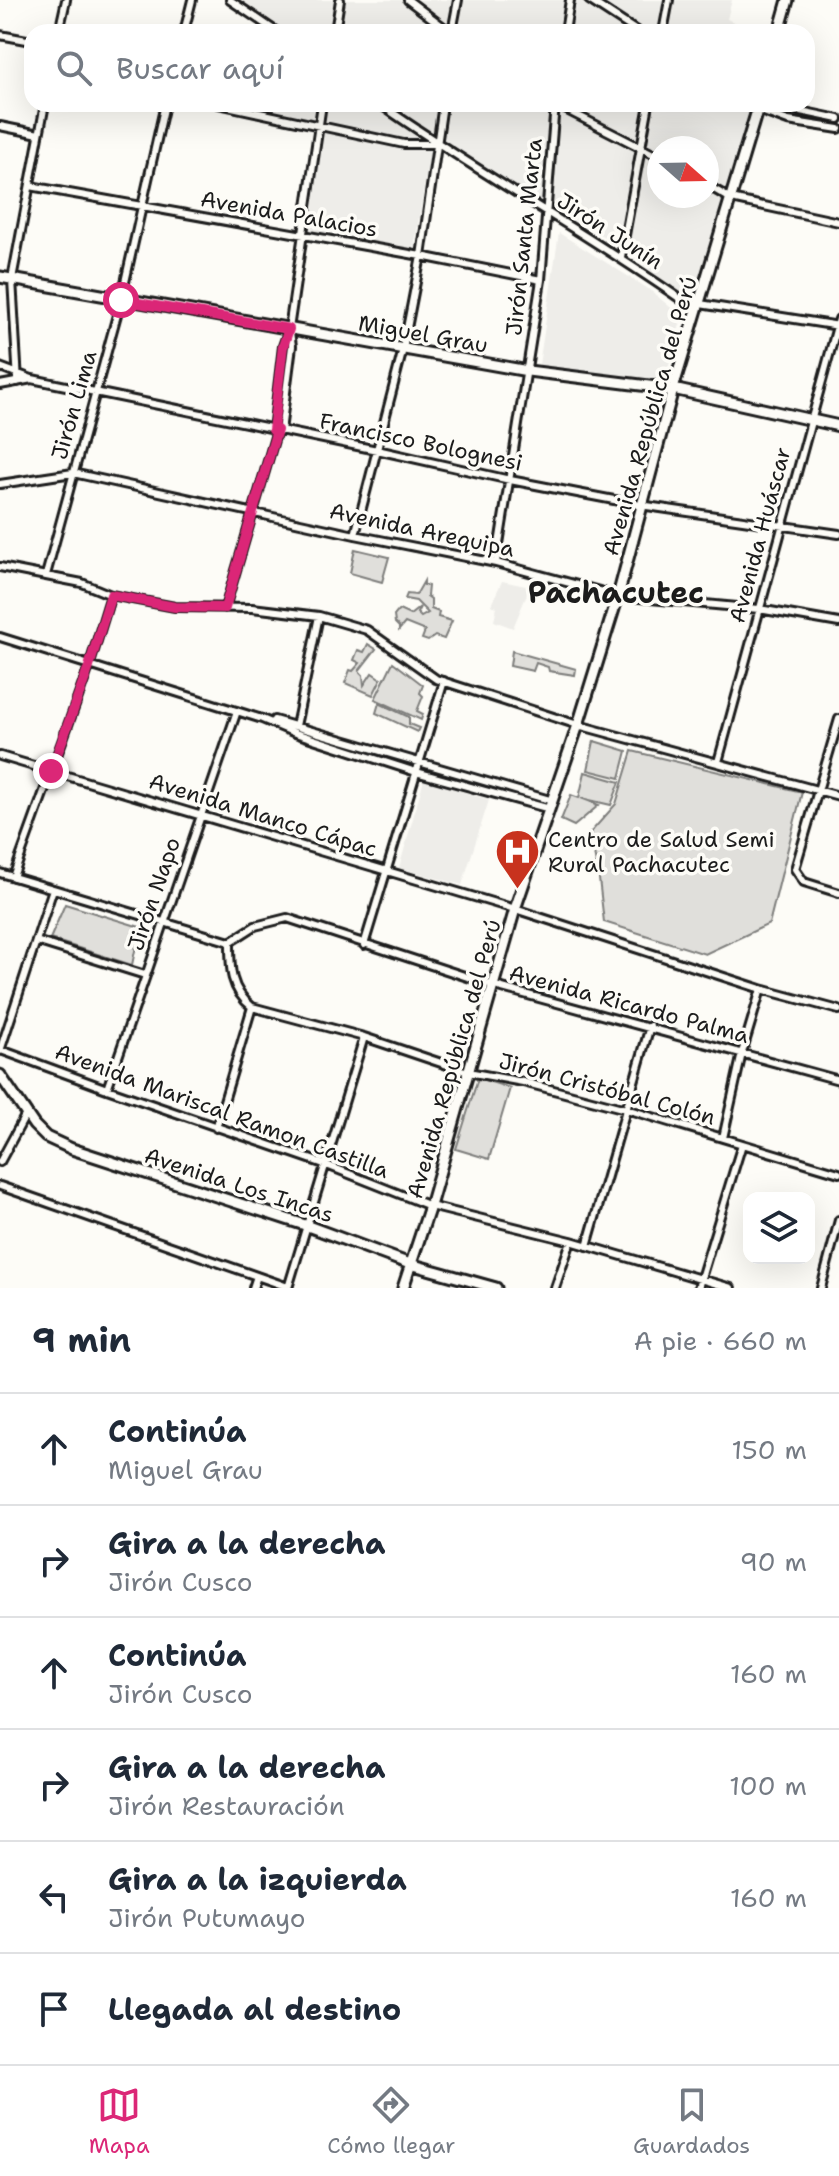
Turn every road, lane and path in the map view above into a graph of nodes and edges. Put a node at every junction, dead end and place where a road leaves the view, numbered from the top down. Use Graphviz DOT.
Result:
graph roads {
  1 [pos="66,0"];
  2 [pos="192,0"];
  3 [pos="230,0"];
  4 [pos="340,0"];
  5 [pos="408,0"];
  6 [pos="458,0"];
  7 [pos="570,0"];
  8 [pos="589,0"];
  9 [pos="669,0"];
  10 [pos="788,0"];
  11 [pos="61,24"];
  12 [pos="186,24"];
  13 [pos="265,24"];
  14 [pos="336,24"];
  15 [pos="440,24"];
  16 [pos="453,24"];
  17 [pos="566,24"];
  18 [pos="626,24"];
  19 [pos="664,24"];
  20 [pos="781,24"];
  21 [pos="0,35"];
  22 [pos="24,40"];
  23 [pos="43,112"];
  24 [pos="163,112"];
  25 [pos="256,112"];
  26 [pos="320,112"];
  27 [pos="391,112"];
  28 [pos="442,112"];
  29 [pos="554,112"];
  30 [pos="571,112"];
  31 [pos="647,112"];
  32 [pos="759,112"];
  33 [pos="772,112"];
  34 [pos="797,112"];
  35 [pos="839,119"];
  36 [pos="318,125"];
  37 [pos="0,126"];
  38 [pos="839,129"];
  39 [pos="39,134"];
  40 [pos="437,144"];
  41 [pos="641,146"];
  42 [pos="647,150"];
  43 [pos="30,186"];
  44 [pos="719,192"];
  45 [pos="731,199"];
  46 [pos="142,206"];
  47 [pos="546,211"];
  48 [pos="839,222"];
  49 [pos="302,235"];
  50 [pos="421,256"];
  51 [pos="621,257"];
  52 [pos="0,277"];
  53 [pos="12,279"];
  54 [pos="541,280"];
  55 [pos="121,300"];
  56 [pos="700,304"];
  57 [pos="838,323"];
  58 [pos="289,329"];
  59 [pos="403,349"];
  60 [pos="0,367"];
  61 [pos="528,371"];
  62 [pos="18,372"];
  63 [pos="32,379"];
  64 [pos="18,382"];
  65 [pos="0,385"];
  66 [pos="673,389"];
  67 [pos="97,393"];
  68 [pos="811,422"];
  69 [pos="839,426"];
  70 [pos="277,430"];
  71 [pos="377,450"];
  72 [pos="73,473"];
  73 [pos="510,480"];
  74 [pos="0,484"];
  75 [pos="640,505"];
  76 [pos="253,511"];
  77 [pos="782,526"];
  78 [pos="839,534"];
  79 [pos="355,535"];
  80 [pos="496,563"];
  81 [pos="0,567"];
  82 [pos="46,575"];
  83 [pos="111,595"];
  84 [pos="618,596"];
  85 [pos="225,608"];
  86 [pos="759,609"];
  87 [pos="319,616"];
  88 [pos="839,623"];
  89 [pos="0,637"];
  90 [pos="89,667"];
  91 [pos="444,681"];
  92 [pos="237,711"];
  93 [pos="839,719"];
  94 [pos="578,725"];
  95 [pos="296,729"];
  96 [pos="0,756"];
  97 [pos="420,761"];
  98 [pos="718,762"];
  99 [pos="51,771"];
  100 [pos="416,772"];
  101 [pos="819,791"];
  102 [pos="839,796"];
  103 [pos="552,805"];
  104 [pos="200,814"];
  105 [pos="386,870"];
  106 [pos="0,873"];
  107 [pos="13,877"];
  108 [pos="53,889"];
  109 [pos="839,893"];
  110 [pos="515,909"];
  111 [pos="163,922"];
  112 [pos="36,941"];
  113 [pos="230,942"];
  114 [pos="364,945"];
  115 [pos="145,975"];
  116 [pos="495,986"];
  117 [pos="761,989"];
  118 [pos="252,1007"];
  119 [pos="839,1008"];
  120 [pos="650,1026"];
  121 [pos="364,1037"];
  122 [pos="1,1050"];
  123 [pos="742,1053"];
  124 [pos="468,1072"];
  125 [pos="0,1075"];
  126 [pos="839,1080"];
  127 [pos="107,1089"];
  128 [pos="626,1109"];
  129 [pos="26,1114"];
  130 [pos="216,1128"];
  131 [pos="723,1138"];
  132 [pos="742,1144"];
  133 [pos="0,1162"];
  134 [pos="324,1164"];
  135 [pos="839,1173"];
  136 [pos="0,1186"];
  137 [pos="430,1206"];
  138 [pos="839,1220"];
  139 [pos="305,1225"];
  140 [pos="571,1241"];
  141 [pos="587,1246"];
  142 [pos="410,1264"];
  143 [pos="257,1276"];
  144 [pos="701,1279"];
  145 [pos="288,1287"];
  146 [pos="253,1288"];
  147 [pos="403,1288"];
  148 [pos="496,1288"];
  149 [pos="555,1288"];
  150 [pos="698,1288"];
  151 [pos="731,1288"];
  152 [pos="821,1288"];
  1 -- 11 [label="street"];
  2 -- 12 [label="street"];
  3 -- 13 [label="street"];
  4 -- 14 [label="street"];
  5 -- 15 [label="street"];
  6 -- 16 [label="street"];
  7 -- 17 [label="street"];
  8 -- 18 [label="street"];
  9 -- 19 [label="street"];
  10 -- 20 [label="street"];
  21 -- 22 [label="street"];
  23 -- 39 [label="street"];
  24 -- 46 [label="street, Jirón Lima"];
  25 -- 36 [label="street"];
  26 -- 36 [label="street"];
  27 -- 40 [label="street, Jirón Junín"];
  28 -- 40 [label="street"];
  29 -- 47 [label="street, Jirón Santa Marta"];
  30 -- 41 [label="street"];
  31 -- 41 [label="street"];
  32 -- 45 [label="street, Avenida República del Perú"];
  33 -- 38 [label="street"];
  34 -- 35 [label="street"];
  36 -- 40 [label="street"];
  36 -- 49 [label="street"];
  37 -- 39 [label="street"];
  39 -- 43 [label="street"];
  40 -- 47 [label="street, Jirón Junín"];
  40 -- 50 [label="street"];
  41 -- 42 [label="street"];
  41 -- 51 [label="street"];
  43 -- 46 [label="street, Avenida Palacios"];
  43 -- 53 [label="street"];
  44 -- 45 [label="street"];
  45 -- 48 [label="street"];
  45 -- 56 [label="street, Avenida República del Perú"];
  46 -- 49 [label="street, Avenida Palacios"];
  46 -- 55 [label="street, Jirón Lima"];
  47 -- 51 [label="street, Jirón Junín"];
  47 -- 54 [label="street, Jirón Santa Marta"];
  49 -- 50 [label="street, Avenida Palacios"];
  49 -- 58 [label="street"];
  50 -- 54 [label="street, Avenida Palacios"];
  50 -- 59 [label="street"];
  51 -- 56 [label="street, Jirón Junín"];
  52 -- 53 [label="street, Miguel Grau"];
  53 -- 55 [label="street, Miguel Grau"];
  53 -- 62 [label="street"];
  54 -- 61 [label="street, Jirón Santa Marta"];
  55 -- 58 [label="street, Miguel Grau"];
  55 -- 67 [label="street, Jirón Lima"];
  56 -- 57 [label="street, Jirón Junín"];
  56 -- 66 [label="street, Avenida República del Perú"];
  57 -- 68 [label="street, Avenida Huáscar"];
  58 -- 59 [label="street, Miguel Grau"];
  58 -- 70 [label="street"];
  59 -- 61 [label="street, Miguel Grau"];
  59 -- 71 [label="street"];
  60 -- 62 [label="street, Francisco Bolognesi"];
  61 -- 66 [label="street, Miguel Grau"];
  61 -- 73 [label="street, Jirón Santa Marta"];
  62 -- 63 [label="street, Francisco Bolognesi"];
  62 -- 64 [label="street"];
  63 -- 64 [label="street"];
  63 -- 67 [label="street, Francisco Bolognesi"];
  64 -- 65 [label="street"];
  66 -- 68 [label="street, Miguel Grau"];
  66 -- 75 [label="street, Avenida República del Perú"];
  67 -- 70 [label="street, Francisco Bolognesi"];
  67 -- 72 [label="street, Jirón Lima"];
  68 -- 69 [label="street, Miguel Grau"];
  68 -- 77 [label="street, Avenida Huáscar"];
  70 -- 71 [label="street, Francisco Bolognesi"];
  70 -- 76 [label="street"];
  71 -- 73 [label="street, Francisco Bolognesi"];
  71 -- 79 [label="street"];
  72 -- 74 [label="street, Avenida Arequipa"];
  72 -- 76 [label="street, Avenida Arequipa"];
  72 -- 82 [label="street, Jirón Lima"];
  73 -- 75 [label="street, Francisco Bolognesi"];
  73 -- 80 [label="street, Jirón Santa Marta"];
  75 -- 77 [label="street, Francisco Bolognesi"];
  75 -- 84 [label="street, Avenida República del Perú"];
  76 -- 79 [label="street, Avenida Arequipa"];
  76 -- 85 [label="street"];
  77 -- 78 [label="street, Francisco Bolognesi"];
  77 -- 86 [label="street, Avenida Huáscar"];
  79 -- 80 [label="street, Avenida Arequipa"];
  80 -- 84 [label="street, Avenida Arequipa"];
  81 -- 82 [label="street"];
  82 -- 83 [label="street"];
  83 -- 85 [label="street"];
  83 -- 90 [label="street"];
  84 -- 86 [label="street, Avenida Arequipa"];
  84 -- 94 [label="street, Avenida República del Perú"];
  85 -- 87 [label="street"];
  86 -- 88 [label="street, Avenida Arequipa"];
  86 -- 98 [label="street, Avenida Huáscar"];
  87 -- 91 [label="street"];
  87 -- 95 [label="street"];
  89 -- 90 [label="street"];
  90 -- 92 [label="street"];
  90 -- 99 [label="street"];
  91 -- 94 [label="street"];
  91 -- 97 [label="street"];
  92 -- 95 [label="street"];
  92 -- 104 [label="street, Jirón Napo"];
  93 -- 101 [label="street"];
  94 -- 98 [label="street"];
  94 -- 103 [label="street, Avenida República del Perú"];
  95 -- 97 [label="street"];
  95 -- 100 [label="street"];
  96 -- 99 [label="street, Avenida Manco Cápac"];
  97 -- 100 [label="street"];
  97 -- 103 [label="street"];
  98 -- 101 [label="street"];
  99 -- 104 [label="street, Avenida Manco Cápac"];
  99 -- 107 [label="street"];
  100 -- 103 [label="street"];
  100 -- 105 [label="street"];
  101 -- 102 [label="street"];
  101 -- 109 [label="street"];
  103 -- 110 [label="street, Avenida República del Perú"];
  104 -- 105 [label="street, Avenida Manco Cápac"];
  104 -- 111 [label="street, Jirón Napo"];
  105 -- 110 [label="street, Avenida Manco Cápac"];
  105 -- 114 [label="street"];
  106 -- 107 [label="street"];
  107 -- 108 [label="street"];
  108 -- 111 [label="street"];
  108 -- 112 [label="street"];
  110 -- 116 [label="street, Avenida República del Perú"];
  110 -- 117 [label="street, Avenida Manco Cápac"];
  111 -- 113 [label="street"];
  111 -- 115 [label="street, Jirón Napo"];
  112 -- 115 [label="street"];
  112 -- 122 [label="street"];
  113 -- 114 [label="street, Avenida Ricardo Palma"];
  113 -- 118 [label="street"];
  114 -- 116 [label="street, Avenida Ricardo Palma"];
  115 -- 127 [label="street, Jirón Napo"];
  116 -- 120 [label="street, Avenida Ricardo Palma"];
  116 -- 124 [label="street, Avenida República del Perú"];
  117 -- 119 [label="street, Avenida Manco Cápac"];
  117 -- 123 [label="street"];
  118 -- 121 [label="street, Jirón Cristóbal Colón"];
  118 -- 130 [label="street"];
  120 -- 123 [label="street, Avenida Ricardo Palma"];
  120 -- 128 [label="street"];
  121 -- 124 [label="street, Jirón Cristóbal Colón"];
  121 -- 134 [label="street"];
  122 -- 127 [label="street, Avenida Mariscal Ramon Castilla"];
  123 -- 126 [label="street, Avenida Ricardo Palma"];
  123 -- 131 [label="street"];
  124 -- 128 [label="street, Jirón Cristóbal Colón"];
  124 -- 137 [label="street, Avenida República del Perú"];
  125 -- 129 [label="street, Avenida Los Incas"];
  127 -- 130 [label="street, Avenida Mariscal Ramon Castilla"];
  128 -- 131 [label="street, Jirón Cristóbal Colón"];
  128 -- 141 [label="street"];
  129 -- 133 [label="street"];
  129 -- 139 [label="street, Avenida Los Incas"];
  130 -- 134 [label="street, Avenida Mariscal Ramon Castilla"];
  131 -- 132 [label="street, Jirón Cristóbal Colón"];
  132 -- 135 [label="street, Jirón Cristóbal Colón"];
  132 -- 144 [label="street"];
  134 -- 137 [label="street, Avenida Mariscal Ramon Castilla"];
  134 -- 139 [label="street"];
  136 -- 143 [label="street"];
  137 -- 140 [label="street, Avenida Mariscal Ramon Castilla"];
  137 -- 142 [label="street, Avenida República del Perú"];
  138 -- 152 [label="street"];
  139 -- 142 [label="street, Avenida Los Incas"];
  139 -- 145 [label="street"];
  140 -- 141 [label="street, Avenida Mariscal Ramon Castilla"];
  140 -- 149 [label="street"];
  141 -- 144 [label="street, Avenida Mariscal Ramon Castilla"];
  142 -- 147 [label="street, Avenida República del Perú"];
  142 -- 148 [label="street, Avenida Los Incas"];
  143 -- 145 [label="street"];
  143 -- 146 [label="street"];
  144 -- 150 [label="street"];
  144 -- 151 [label="street, Avenida Mariscal Ramon Castilla"];
}
